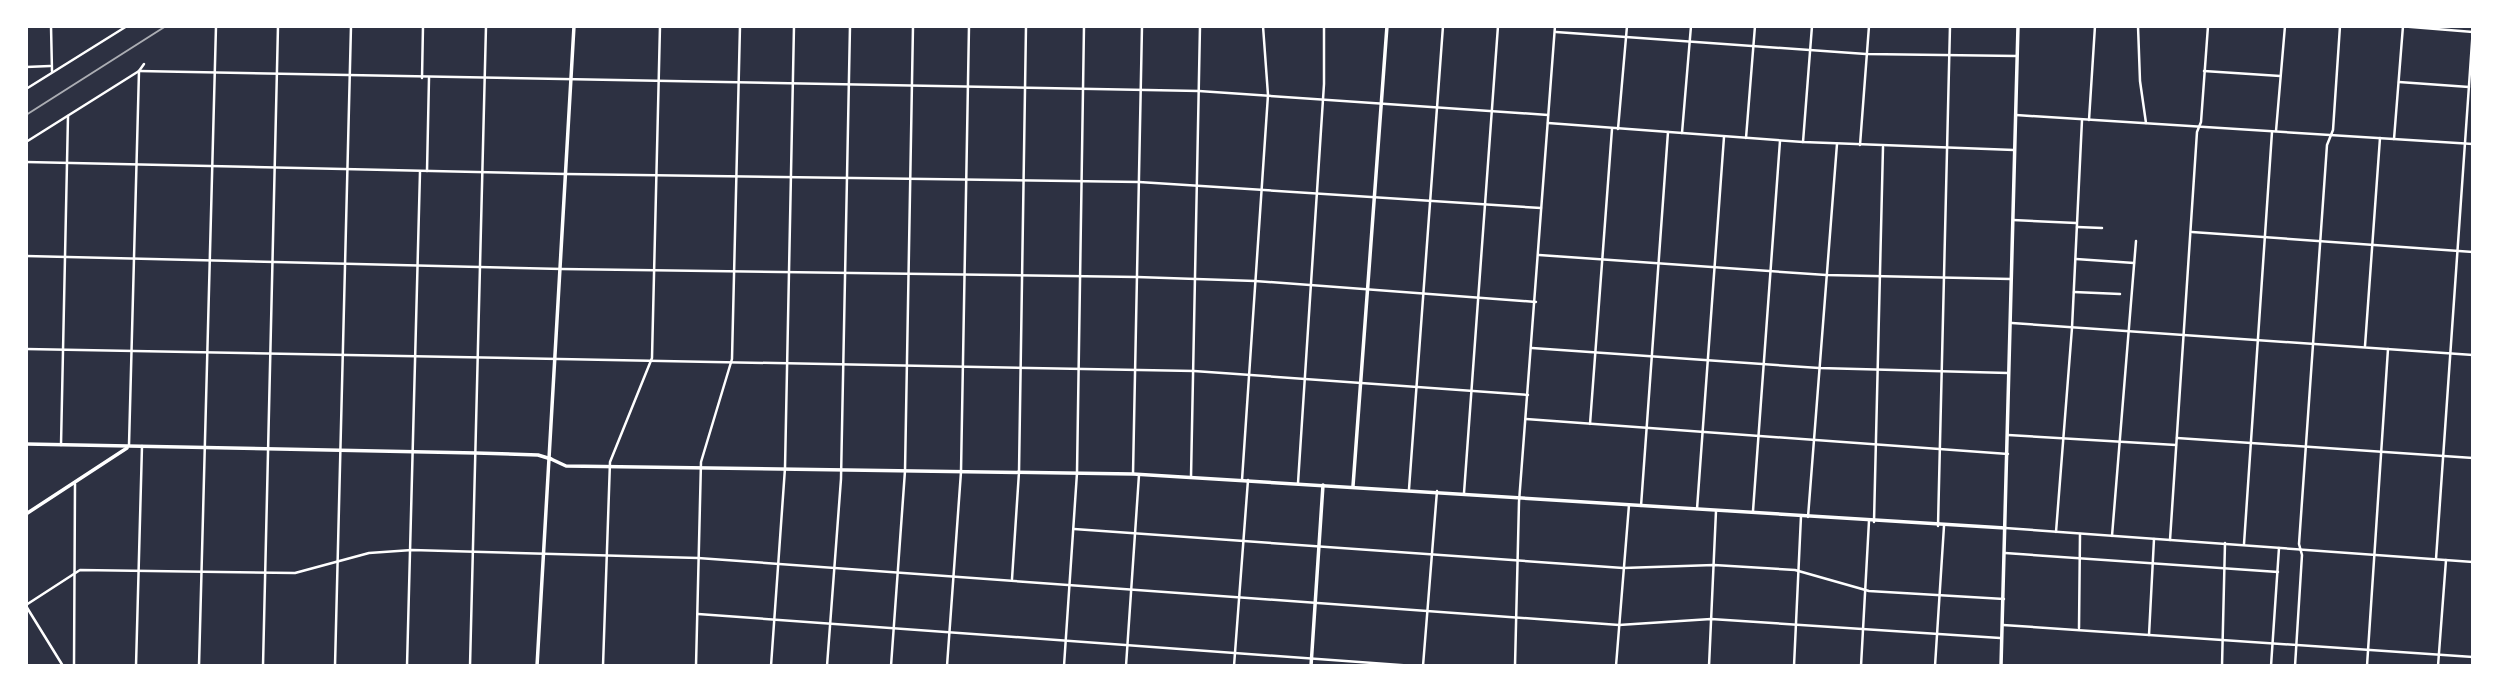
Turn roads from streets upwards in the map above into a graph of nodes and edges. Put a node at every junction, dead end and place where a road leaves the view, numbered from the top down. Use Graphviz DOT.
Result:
graph roads {
  1 [pos="51,26"];
  2 [pos="127,26"];
  3 [pos="216,26"];
  4 [pos="278,26"];
  5 [pos="351,26"];
  6 [pos="423,26"];
  7 [pos="486,26"];
  8 [pos="574,26"];
  9 [pos="660,26"];
  10 [pos="740,26"];
  11 [pos="793,26"];
  12 [pos="850,26"];
  13 [pos="913,26"];
  14 [pos="969,26"];
  15 [pos="1026,26"];
  16 [pos="1084,26"];
  17 [pos="1142,26"];
  18 [pos="1200,26"];
  19 [pos="1263,26"];
  20 [pos="1324,26"];
  21 [pos="1387,26"];
  22 [pos="1443,26"];
  23 [pos="1498,26"];
  24 [pos="1555,26"];
  25 [pos="1627,26"];
  26 [pos="1691,26"];
  27 [pos="1755,26"];
  28 [pos="1812,26"];
  29 [pos="1868,26"];
  30 [pos="1950,26"];
  31 [pos="2018,26"];
  32 [pos="2095,26"];
  33 [pos="2138,26"];
  34 [pos="2208,26"];
  35 [pos="2285,26"];
  36 [pos="2340,26"];
  37 [pos="2401,26"];
  38 [pos="2473,30"];
  39 [pos="1554,32"];
  40 [pos="1626,37"];
  41 [pos="1690,42"];
  42 [pos="1754,46"];
  43 [pos="1810,51"];
  44 [pos="1866,54"];
  45 [pos="1950,55"];
  46 [pos="2017,57"];
  47 [pos="144,64"];
  48 [pos="50,66"];
  49 [pos="26,67"];
  50 [pos="139,71"];
  51 [pos="2204,71"];
  52 [pos="215,72"];
  53 [pos="53,73"];
  54 [pos="277,74"];
  55 [pos="2280,75"];
  56 [pos="350,76"];
  57 [pos="422,78"];
  58 [pos="429,78"];
  59 [pos="485,78"];
  60 [pos="572,81"];
  61 [pos="660,82"];
  62 [pos="2398,82"];
  63 [pos="738,84"];
  64 [pos="793,84"];
  65 [pos="848,86"];
  66 [pos="911,87"];
  67 [pos="968,87"];
  68 [pos="2469,87"];
  69 [pos="26,89"];
  70 [pos="1025,89"];
  71 [pos="1083,90"];
  72 [pos="1140,90"];
  73 [pos="1199,91"];
  74 [pos="1268,94"];
  75 [pos="1323,99"];
  76 [pos="1380,103"];
  77 [pos="1436,107"];
  78 [pos="1492,110"];
  79 [pos="1548,115"];
  80 [pos="2015,115"];
  81 [pos="68,116"];
  82 [pos="2082,120"];
  83 [pos="2089,120"];
  84 [pos="1548,123"];
  85 [pos="2146,123"];
  86 [pos="2199,127"];
  87 [pos="1612,129"];
  88 [pos="1618,129"];
  89 [pos="1668,132"];
  90 [pos="2274,132"];
  91 [pos="1682,133"];
  92 [pos="2331,135"];
  93 [pos="1724,136"];
  94 [pos="1746,138"];
  95 [pos="2380,138"];
  96 [pos="2394,139"];
  97 [pos="1780,141"];
  98 [pos="26,142"];
  99 [pos="1803,142"];
  100 [pos="1837,144"];
  101 [pos="2466,144"];
  102 [pos="2473,144"];
  103 [pos="1860,145"];
  104 [pos="1883,146"];
  105 [pos="1947,149"];
  106 [pos="2014,150"];
  107 [pos="26,162"];
  108 [pos="67,163"];
  109 [pos="136,164"];
  110 [pos="213,166"];
  111 [pos="275,168"];
  112 [pos="348,169"];
  113 [pos="420,171"];
  114 [pos="426,171"];
  115 [pos="482,173"];
  116 [pos="566,174"];
  117 [pos="656,175"];
  118 [pos="737,177"];
  119 [pos="791,177"];
  120 [pos="846,180"];
  121 [pos="910,180"];
  122 [pos="966,181"];
  123 [pos="1024,181"];
  124 [pos="1081,182"];
  125 [pos="1139,183"];
  126 [pos="1196,185"];
  127 [pos="1261,188"];
  128 [pos="1318,192"];
  129 [pos="1374,195"];
  130 [pos="1430,200"];
  131 [pos="1485,204"];
  132 [pos="1541,208"];
  133 [pos="2013,220"];
  134 [pos="2077,225"];
  135 [pos="2102,228"];
  136 [pos="2192,232"];
  137 [pos="2264,237"];
  138 [pos="2136,241"];
  139 [pos="2320,242"];
  140 [pos="2374,245"];
  141 [pos="2456,251"];
  142 [pos="2473,252"];
  143 [pos="1539,255"];
  144 [pos="26,256"];
  145 [pos="65,257"];
  146 [pos="134,258"];
  147 [pos="1602,258"];
  148 [pos="2076,259"];
  149 [pos="211,260"];
  150 [pos="273,261"];
  151 [pos="346,263"];
  152 [pos="1658,263"];
  153 [pos="2134,263"];
  154 [pos="418,264"];
  155 [pos="481,266"];
  156 [pos="1714,267"];
  157 [pos="562,269"];
  158 [pos="654,269"];
  159 [pos="734,271"];
  160 [pos="788,271"];
  161 [pos="845,272"];
  162 [pos="1770,272"];
  163 [pos="909,273"];
  164 [pos="1023,274"];
  165 [pos="965,275"];
  166 [pos="1080,275"];
  167 [pos="1826,275"];
  168 [pos="1879,275"];
  169 [pos="1943,276"];
  170 [pos="1137,277"];
  171 [pos="1195,279"];
  172 [pos="2012,279"];
  173 [pos="1255,281"];
  174 [pos="1311,285"];
  175 [pos="1367,290"];
  176 [pos="2074,292"];
  177 [pos="1423,293"];
  178 [pos="2120,294"];
  179 [pos="1478,298"];
  180 [pos="1536,302"];
  181 [pos="2011,323"];
  182 [pos="2072,328"];
  183 [pos="2129,332"];
  184 [pos="2185,334"];
  185 [pos="2257,340"];
  186 [pos="2314,344"];
  187 [pos="2365,346"];
  188 [pos="1532,348"];
  189 [pos="26,349"];
  190 [pos="2388,349"];
  191 [pos="63,350"];
  192 [pos="132,352"];
  193 [pos="1597,352"];
  194 [pos="2450,353"];
  195 [pos="208,354"];
  196 [pos="271,354"];
  197 [pos="344,355"];
  198 [pos="2473,355"];
  199 [pos="1652,356"];
  200 [pos="416,357"];
  201 [pos="478,359"];
  202 [pos="1708,360"];
  203 [pos="557,361"];
  204 [pos="652,362"];
  205 [pos="731,363"];
  206 [pos="1764,364"];
  207 [pos="787,365"];
  208 [pos="844,366"];
  209 [pos="907,367"];
  210 [pos="964,368"];
  211 [pos="1021,368"];
  212 [pos="1819,368"];
  213 [pos="1079,369"];
  214 [pos="1136,370"];
  215 [pos="1878,370"];
  216 [pos="1194,371"];
  217 [pos="1942,371"];
  218 [pos="2010,373"];
  219 [pos="1248,375"];
  220 [pos="1304,379"];
  221 [pos="1361,382"];
  222 [pos="1416,387"];
  223 [pos="1472,391"];
  224 [pos="1528,395"];
  225 [pos="1526,419"];
  226 [pos="1590,424"];
  227 [pos="1648,427"];
  228 [pos="1703,432"];
  229 [pos="1759,435"];
  230 [pos="2008,435"];
  231 [pos="2177,438"];
  232 [pos="1814,439"];
  233 [pos="2064,439"];
  234 [pos="2120,442"];
  235 [pos="2250,443"];
  236 [pos="26,444"];
  237 [pos="1877,444"];
  238 [pos="61,445"];
  239 [pos="2176,445"];
  240 [pos="142,446"];
  241 [pos="2306,446"];
  242 [pos="129,447"];
  243 [pos="205,447"];
  244 [pos="268,448"];
  245 [pos="1940,448"];
  246 [pos="342,450"];
  247 [pos="2381,451"];
  248 [pos="414,452"];
  249 [pos="477,453"];
  250 [pos="2008,454"];
  251 [pos="2441,455"];
  252 [pos="2473,457"];
  253 [pos="551,459"];
  254 [pos="609,466"];
  255 [pos="700,467"];
  256 [pos="785,468"];
  257 [pos="841,469"];
  258 [pos="905,471"];
  259 [pos="961,472"];
  260 [pos="1019,472"];
  261 [pos="1077,473"];
  262 [pos="1136,474"];
  263 [pos="1191,477"];
  264 [pos="1242,480"];
  265 [pos="1248,480"];
  266 [pos="1298,483"];
  267 [pos="75,484"];
  268 [pos="1323,485"];
  269 [pos="1353,486"];
  270 [pos="1409,489"];
  271 [pos="1437,491"];
  272 [pos="1464,493"];
  273 [pos="1520,497"];
  274 [pos="1629,505"];
  275 [pos="1641,506"];
  276 [pos="1697,509"];
  277 [pos="1716,511"];
  278 [pos="1753,513"];
  279 [pos="26,514"];
  280 [pos="1801,516"];
  281 [pos="1808,517"];
  282 [pos="1872,521"];
  283 [pos="1938,526"];
  284 [pos="1944,526"];
  285 [pos="2006,528"];
  286 [pos="1074,529"];
  287 [pos="2056,532"];
  288 [pos="1135,533"];
  289 [pos="2080,534"];
  290 [pos="2112,536"];
  291 [pos="2154,539"];
  292 [pos="2170,540"];
  293 [pos="1243,541"];
  294 [pos="2225,543"];
  295 [pos="2244,544"];
  296 [pos="1319,546"];
  297 [pos="2279,548"];
  298 [pos="2300,549"];
  299 [pos="412,550"];
  300 [pos="474,551"];
  301 [pos="2005,553"];
  302 [pos="544,555"];
  303 [pos="1432,555"];
  304 [pos="2374,555"];
  305 [pos="604,556"];
  306 [pos="2080,557"];
  307 [pos="698,558"];
  308 [pos="2435,559"];
  309 [pos="2446,560"];
  310 [pos="338,561"];
  311 [pos="1518,561"];
  312 [pos="2473,562"];
  313 [pos="778,563"];
  314 [pos="2152,564"];
  315 [pos="1714,565"];
  316 [pos="833,567"];
  317 [pos="1623,568"];
  318 [pos="2224,569"];
  319 [pos="1798,570"];
  320 [pos="139,571"];
  321 [pos="202,572"];
  322 [pos="2278,572"];
  323 [pos="76,573"];
  324 [pos="897,573"];
  325 [pos="265,574"];
  326 [pos="954,577"];
  327 [pos="1012,580"];
  328 [pos="1069,585"];
  329 [pos="1130,589"];
  330 [pos="1864,590"];
  331 [pos="1940,596"];
  332 [pos="1240,598"];
  333 [pos="2004,599"];
  334 [pos="1315,603"];
  335 [pos="26,606"];
  336 [pos="1428,611"];
  337 [pos="698,614"];
  338 [pos="1516,618"];
  339 [pos="774,619"];
  340 [pos="1711,619"];
  341 [pos="829,623"];
  342 [pos="1619,625"];
  343 [pos="1796,625"];
  344 [pos="2003,625"];
  345 [pos="893,628"];
  346 [pos="1863,629"];
  347 [pos="2079,630"];
  348 [pos="950,633"];
  349 [pos="1937,635"];
  350 [pos="2149,635"];
  351 [pos="2002,639"];
  352 [pos="1066,640"];
  353 [pos="2222,640"];
  354 [pos="2272,643"];
  355 [pos="1127,645"];
  356 [pos="2296,645"];
  357 [pos="2368,649"];
  358 [pos="1235,652"];
  359 [pos="2439,654"];
  360 [pos="2473,657"];
  361 [pos="1311,659"];
  362 [pos="63,666"];
  363 [pos="74,666"];
  364 [pos="136,666"];
  365 [pos="199,666"];
  366 [pos="263,666"];
  367 [pos="335,666"];
  368 [pos="407,666"];
  369 [pos="470,666"];
  370 [pos="537,666"];
  371 [pos="603,666"];
  372 [pos="696,666"];
  373 [pos="771,666"];
  374 [pos="827,666"];
  375 [pos="891,666"];
  376 [pos="947,666"];
  377 [pos="1064,666"];
  378 [pos="1126,666"];
  379 [pos="1234,666"];
  380 [pos="1311,666"];
  381 [pos="1414,666"];
  382 [pos="1423,666"];
  383 [pos="1515,666"];
  384 [pos="1616,666"];
  385 [pos="1709,666"];
  386 [pos="1794,666"];
  387 [pos="1861,666"];
  388 [pos="1935,666"];
  389 [pos="2001,666"];
  390 [pos="2222,666"];
  391 [pos="2271,666"];
  392 [pos="2295,666"];
  393 [pos="2367,666"];
  394 [pos="2438,666"];
  1 -- 48 [label="street"];
  2 -- 53 [label="street"];
  3 -- 52 [label="street"];
  4 -- 54 [label="street"];
  5 -- 56 [label="street"];
  6 -- 57 [label="street"];
  7 -- 59 [label="street"];
  8 -- 60 [label="street"];
  9 -- 61 [label="street"];
  10 -- 63 [label="street"];
  11 -- 64 [label="street"];
  12 -- 65 [label="street"];
  13 -- 66 [label="street"];
  14 -- 67 [label="street"];
  15 -- 70 [label="street"];
  16 -- 71 [label="street"];
  17 -- 72 [label="street"];
  18 -- 73 [label="street"];
  19 -- 74 [label="street"];
  20 -- 75 [label="street"];
  21 -- 76 [label="street"];
  22 -- 77 [label="street"];
  23 -- 78 [label="street"];
  24 -- 39 [label="street"];
  25 -- 40 [label="street"];
  26 -- 41 [label="street"];
  27 -- 42 [label="street"];
  28 -- 43 [label="street"];
  29 -- 44 [label="street"];
  30 -- 45 [label="street"];
  31 -- 46 [label="street"];
  32 -- 83 [label="street"];
  33 -- 85 [label="street"];
  34 -- 51 [label="street"];
  35 -- 55 [label="street"];
  36 -- 92 [label="street"];
  37 -- 38 [label="street"];
  37 -- 62 [label="street"];
  38 -- 68 [label="street"];
  39 -- 40 [label="street"];
  39 -- 79 [label="street"];
  40 -- 41 [label="street"];
  40 -- 88 [label="street"];
  41 -- 42 [label="street"];
  41 -- 91 [label="street"];
  42 -- 43 [label="street"];
  42 -- 94 [label="street"];
  43 -- 44 [label="street"];
  43 -- 99 [label="street"];
  44 -- 45 [label="street"];
  44 -- 103 [label="street"];
  45 -- 46 [label="street"];
  45 -- 105 [label="street"];
  46 -- 80 [label="street"];
  47 -- 50 [label="street"];
  48 -- 49 [label="street"];
  48 -- 53 [label="street"];
  50 -- 52 [label="street"];
  50 -- 81 [label="street"];
  50 -- 109 [label="street"];
  51 -- 55 [label="street"];
  51 -- 86 [label="street"];
  52 -- 54 [label="street"];
  52 -- 110 [label="street"];
  53 -- 69 [label="street"];
  54 -- 56 [label="street"];
  54 -- 111 [label="street"];
  55 -- 90 [label="street"];
  56 -- 57 [label="street"];
  56 -- 112 [label="street"];
  57 -- 58 [label="street"];
  58 -- 59 [label="street"];
  58 -- 114 [label="street"];
  59 -- 60 [label="street"];
  59 -- 115 [label="street"];
  60 -- 61 [label="street"];
  60 -- 116 [label="street"];
  61 -- 63 [label="street"];
  61 -- 117 [label="street"];
  62 -- 68 [label="street"];
  62 -- 96 [label="street"];
  63 -- 64 [label="street"];
  63 -- 118 [label="street"];
  64 -- 65 [label="street"];
  64 -- 119 [label="street"];
  65 -- 66 [label="street"];
  65 -- 120 [label="street"];
  66 -- 67 [label="street"];
  66 -- 121 [label="street"];
  67 -- 70 [label="street"];
  67 -- 122 [label="street"];
  68 -- 101 [label="street"];
  70 -- 71 [label="street"];
  70 -- 123 [label="street"];
  71 -- 72 [label="street"];
  71 -- 124 [label="street"];
  72 -- 73 [label="street"];
  72 -- 125 [label="street"];
  73 -- 74 [label="street"];
  73 -- 126 [label="street"];
  74 -- 75 [label="street"];
  74 -- 127 [label="street"];
  75 -- 76 [label="street"];
  75 -- 128 [label="street"];
  76 -- 77 [label="street"];
  76 -- 129 [label="street"];
  77 -- 78 [label="street"];
  77 -- 130 [label="street"];
  78 -- 79 [label="street"];
  78 -- 131 [label="street"];
  79 -- 84 [label="street"];
  80 -- 82 [label="street"];
  80 -- 106 [label="street"];
  81 -- 98 [label="street"];
  81 -- 108 [label="street"];
  82 -- 83 [label="street"];
  82 -- 134 [label="street"];
  83 -- 85 [label="street"];
  84 -- 87 [label="street"];
  84 -- 132 [label="street"];
  85 -- 86 [label="street"];
  86 -- 90 [label="street"];
  86 -- 136 [label="street"];
  87 -- 88 [label="street"];
  87 -- 147 [label="street"];
  88 -- 89 [label="street"];
  89 -- 91 [label="street"];
  89 -- 152 [label="street"];
  90 -- 92 [label="street"];
  90 -- 137 [label="street"];
  91 -- 93 [label="street"];
  92 -- 95 [label="street"];
  92 -- 139 [label="street"];
  93 -- 94 [label="street"];
  93 -- 156 [label="street"];
  94 -- 97 [label="street"];
  95 -- 96 [label="street"];
  95 -- 140 [label="street"];
  96 -- 101 [label="street"];
  97 -- 99 [label="street"];
  97 -- 162 [label="street"];
  99 -- 100 [label="street"];
  100 -- 103 [label="street"];
  100 -- 167 [label="street"];
  101 -- 102 [label="street"];
  101 -- 141 [label="street"];
  103 -- 104 [label="street"];
  104 -- 105 [label="street"];
  104 -- 168 [label="street"];
  105 -- 106 [label="street"];
  105 -- 169 [label="street"];
  106 -- 133 [label="street"];
  107 -- 108 [label="street"];
  108 -- 109 [label="street"];
  108 -- 145 [label="street"];
  109 -- 110 [label="street"];
  109 -- 146 [label="street"];
  110 -- 111 [label="street"];
  110 -- 149 [label="street"];
  111 -- 112 [label="street"];
  111 -- 150 [label="street"];
  112 -- 113 [label="street"];
  112 -- 151 [label="street"];
  113 -- 114 [label="street"];
  113 -- 154 [label="street"];
  114 -- 115 [label="street"];
  115 -- 116 [label="street"];
  115 -- 155 [label="street"];
  116 -- 117 [label="street"];
  116 -- 157 [label="street"];
  117 -- 118 [label="street"];
  117 -- 158 [label="street"];
  118 -- 119 [label="street"];
  118 -- 159 [label="street"];
  119 -- 120 [label="street"];
  119 -- 160 [label="street"];
  120 -- 121 [label="street"];
  120 -- 161 [label="street"];
  121 -- 122 [label="street"];
  121 -- 163 [label="street"];
  122 -- 123 [label="street"];
  122 -- 165 [label="street"];
  123 -- 124 [label="street"];
  123 -- 164 [label="street"];
  124 -- 125 [label="street"];
  124 -- 166 [label="street"];
  125 -- 126 [label="street"];
  125 -- 170 [label="street"];
  126 -- 127 [label="street"];
  126 -- 171 [label="street"];
  127 -- 128 [label="street"];
  127 -- 173 [label="street"];
  128 -- 129 [label="street"];
  128 -- 174 [label="street"];
  129 -- 130 [label="street"];
  129 -- 175 [label="street"];
  130 -- 131 [label="street"];
  130 -- 177 [label="street"];
  131 -- 132 [label="street"];
  131 -- 179 [label="street"];
  132 -- 143 [label="street"];
  133 -- 134 [label="street"];
  133 -- 172 [label="street"];
  134 -- 135 [label="street"];
  134 -- 148 [label="street"];
  136 -- 137 [label="street"];
  136 -- 184 [label="street"];
  137 -- 139 [label="street"];
  137 -- 185 [label="street"];
  138 -- 153 [label="street"];
  139 -- 140 [label="street"];
  139 -- 186 [label="street"];
  140 -- 141 [label="street"];
  140 -- 187 [label="street"];
  141 -- 142 [label="street"];
  141 -- 194 [label="street"];
  143 -- 147 [label="street"];
  143 -- 180 [label="street"];
  144 -- 145 [label="street"];
  145 -- 146 [label="street"];
  145 -- 191 [label="street"];
  146 -- 149 [label="street"];
  146 -- 192 [label="street"];
  147 -- 152 [label="street"];
  147 -- 193 [label="street"];
  148 -- 153 [label="street"];
  148 -- 176 [label="street"];
  149 -- 150 [label="street"];
  149 -- 195 [label="street"];
  150 -- 151 [label="street"];
  150 -- 196 [label="street"];
  151 -- 154 [label="street"];
  151 -- 197 [label="street"];
  152 -- 156 [label="street"];
  152 -- 199 [label="street"];
  153 -- 183 [label="street"];
  154 -- 155 [label="street"];
  154 -- 200 [label="street"];
  155 -- 157 [label="street"];
  155 -- 201 [label="street"];
  156 -- 162 [label="street"];
  156 -- 202 [label="street"];
  157 -- 158 [label="street"];
  157 -- 203 [label="street"];
  158 -- 159 [label="street"];
  158 -- 204 [label="street"];
  159 -- 160 [label="street"];
  159 -- 205 [label="street"];
  160 -- 161 [label="street"];
  160 -- 207 [label="street"];
  161 -- 163 [label="street"];
  161 -- 208 [label="street"];
  162 -- 167 [label="street"];
  162 -- 206 [label="street"];
  163 -- 165 [label="street"];
  163 -- 209 [label="street"];
  164 -- 165 [label="street"];
  164 -- 166 [label="street"];
  164 -- 211 [label="street"];
  165 -- 210 [label="street"];
  166 -- 170 [label="street"];
  166 -- 213 [label="street"];
  167 -- 168 [label="street"];
  167 -- 212 [label="street"];
  168 -- 169 [label="street"];
  168 -- 215 [label="street"];
  169 -- 172 [label="street"];
  169 -- 217 [label="street"];
  170 -- 171 [label="street"];
  170 -- 214 [label="street"];
  171 -- 173 [label="street"];
  171 -- 216 [label="street"];
  172 -- 181 [label="street"];
  173 -- 174 [label="street"];
  173 -- 219 [label="street"];
  174 -- 175 [label="street"];
  174 -- 220 [label="street"];
  175 -- 177 [label="street"];
  175 -- 221 [label="street"];
  176 -- 178 [label="street"];
  176 -- 182 [label="street"];
  177 -- 179 [label="street"];
  177 -- 222 [label="street"];
  179 -- 180 [label="street"];
  179 -- 223 [label="street"];
  180 -- 188 [label="street"];
  181 -- 182 [label="street"];
  181 -- 218 [label="street"];
  182 -- 183 [label="street"];
  182 -- 233 [label="street"];
  183 -- 184 [label="street"];
  183 -- 234 [label="street"];
  184 -- 185 [label="street"];
  184 -- 231 [label="street"];
  185 -- 186 [label="street"];
  185 -- 235 [label="street"];
  186 -- 187 [label="street"];
  186 -- 241 [label="street"];
  187 -- 190 [label="street"];
  188 -- 193 [label="street"];
  188 -- 224 [label="street"];
  189 -- 191 [label="street"];
  190 -- 194 [label="street"];
  190 -- 247 [label="street"];
  191 -- 192 [label="street"];
  191 -- 238 [label="street"];
  192 -- 195 [label="street"];
  192 -- 242 [label="street"];
  193 -- 199 [label="street"];
  193 -- 226 [label="street"];
  194 -- 198 [label="street"];
  194 -- 251 [label="street"];
  195 -- 196 [label="street"];
  195 -- 243 [label="street"];
  196 -- 197 [label="street"];
  196 -- 244 [label="street"];
  197 -- 200 [label="street"];
  197 -- 246 [label="street"];
  199 -- 202 [label="street"];
  199 -- 227 [label="street"];
  200 -- 201 [label="street"];
  200 -- 248 [label="street"];
  201 -- 203 [label="street"];
  201 -- 249 [label="street"];
  202 -- 206 [label="street"];
  202 -- 228 [label="street"];
  203 -- 204 [label="street"];
  203 -- 253 [label="street"];
  204 -- 205 [label="street"];
  204 -- 254 [label="street"];
  205 -- 207 [label="street"];
  205 -- 255 [label="street"];
  206 -- 212 [label="street"];
  206 -- 229 [label="street"];
  207 -- 208 [label="street"];
  207 -- 256 [label="street"];
  208 -- 209 [label="street"];
  208 -- 257 [label="street"];
  209 -- 210 [label="street"];
  209 -- 258 [label="street"];
  210 -- 211 [label="street"];
  210 -- 259 [label="street"];
  211 -- 213 [label="street"];
  211 -- 260 [label="street"];
  212 -- 215 [label="street"];
  212 -- 232 [label="street"];
  213 -- 214 [label="street"];
  213 -- 261 [label="street"];
  214 -- 216 [label="street"];
  214 -- 262 [label="street"];
  215 -- 217 [label="street"];
  215 -- 237 [label="street"];
  216 -- 219 [label="street"];
  216 -- 263 [label="street"];
  217 -- 218 [label="street"];
  217 -- 245 [label="street"];
  218 -- 230 [label="street"];
  219 -- 220 [label="street"];
  219 -- 264 [label="street"];
  220 -- 221 [label="street"];
  220 -- 266 [label="street"];
  221 -- 222 [label="street"];
  221 -- 269 [label="street"];
  222 -- 223 [label="street"];
  222 -- 270 [label="street"];
  223 -- 224 [label="street"];
  223 -- 272 [label="street"];
  224 -- 225 [label="street"];
  225 -- 226 [label="street"];
  225 -- 273 [label="street"];
  226 -- 227 [label="street"];
  227 -- 228 [label="street"];
  227 -- 275 [label="street"];
  228 -- 229 [label="street"];
  228 -- 276 [label="street"];
  229 -- 232 [label="street"];
  229 -- 278 [label="street"];
  230 -- 233 [label="street"];
  230 -- 250 [label="street"];
  231 -- 235 [label="street"];
  231 -- 239 [label="street"];
  232 -- 237 [label="street"];
  232 -- 281 [label="street"];
  233 -- 234 [label="street"];
  233 -- 287 [label="street"];
  234 -- 239 [label="street"];
  234 -- 290 [label="street"];
  235 -- 241 [label="street"];
  235 -- 295 [label="street"];
  236 -- 238 [label="street"];
  237 -- 245 [label="street"];
  237 -- 282 [label="street"];
  238 -- 242 [label="street"];
  239 -- 292 [label="street"];
  240 -- 242 [label="street"];
  240 -- 243 [label="street"];
  240 -- 320 [label="street"];
  241 -- 247 [label="street"];
  241 -- 298 [label="street"];
  242 -- 267 [label="street"];
  243 -- 244 [label="street"];
  243 -- 321 [label="street"];
  244 -- 246 [label="street"];
  244 -- 325 [label="street"];
  245 -- 250 [label="street"];
  245 -- 283 [label="street"];
  246 -- 248 [label="street"];
  246 -- 310 [label="street"];
  247 -- 251 [label="street"];
  247 -- 304 [label="street"];
  248 -- 249 [label="street"];
  248 -- 299 [label="street"];
  249 -- 253 [label="street"];
  249 -- 300 [label="street"];
  250 -- 285 [label="street"];
  251 -- 252 [label="street"];
  251 -- 308 [label="street"];
  253 -- 254 [label="street"];
  253 -- 302 [label="street"];
  254 -- 255 [label="street"];
  254 -- 305 [label="street"];
  255 -- 256 [label="street"];
  255 -- 307 [label="street"];
  256 -- 257 [label="street"];
  256 -- 313 [label="street"];
  257 -- 258 [label="street"];
  257 -- 316 [label="street"];
  258 -- 259 [label="street"];
  258 -- 324 [label="street"];
  259 -- 260 [label="street"];
  259 -- 326 [label="street"];
  260 -- 261 [label="street"];
  260 -- 327 [label="street"];
  261 -- 262 [label="street"];
  261 -- 286 [label="street"];
  262 -- 263 [label="street"];
  262 -- 288 [label="street"];
  263 -- 264 [label="street"];
  264 -- 265 [label="street"];
  265 -- 266 [label="street"];
  265 -- 293 [label="street"];
  266 -- 268 [label="street"];
  267 -- 279 [label="street"];
  267 -- 323 [label="street"];
  268 -- 269 [label="street"];
  268 -- 296 [label="street"];
  269 -- 270 [label="street"];
  270 -- 271 [label="street"];
  271 -- 272 [label="street"];
  271 -- 303 [label="street"];
  272 -- 273 [label="street"];
  273 -- 274 [label="street"];
  273 -- 311 [label="street"];
  274 -- 275 [label="street"];
  274 -- 317 [label="street"];
  275 -- 276 [label="street"];
  276 -- 277 [label="street"];
  277 -- 278 [label="street"];
  277 -- 315 [label="street"];
  278 -- 280 [label="street"];
  280 -- 281 [label="street"];
  280 -- 319 [label="street"];
  281 -- 282 [label="street"];
  282 -- 283 [label="street"];
  282 -- 330 [label="street"];
  283 -- 284 [label="street"];
  284 -- 285 [label="street"];
  284 -- 331 [label="street"];
  285 -- 287 [label="street"];
  285 -- 301 [label="street"];
  286 -- 288 [label="street"];
  286 -- 328 [label="street"];
  287 -- 289 [label="street"];
  288 -- 293 [label="street"];
  288 -- 329 [label="street"];
  289 -- 290 [label="street"];
  289 -- 306 [label="street"];
  290 -- 291 [label="street"];
  291 -- 292 [label="street"];
  291 -- 314 [label="street"];
  292 -- 294 [label="street"];
  293 -- 296 [label="street"];
  293 -- 332 [label="street"];
  294 -- 295 [label="street"];
  294 -- 318 [label="street"];
  295 -- 297 [label="street"];
  296 -- 303 [label="street"];
  296 -- 334 [label="street"];
  297 -- 298 [label="street"];
  297 -- 322 [label="street"];
  298 -- 304 [label="street"];
  298 -- 356 [label="street"];
  299 -- 300 [label="street"];
  299 -- 310 [label="street"];
  299 -- 368 [label="street"];
  300 -- 302 [label="street"];
  300 -- 369 [label="street"];
  301 -- 306 [label="street"];
  301 -- 333 [label="street"];
  302 -- 305 [label="street"];
  302 -- 370 [label="street"];
  303 -- 311 [label="street"];
  303 -- 336 [label="street"];
  304 -- 308 [label="street"];
  304 -- 357 [label="street"];
  305 -- 307 [label="street"];
  305 -- 371 [label="street"];
  306 -- 314 [label="street"];
  306 -- 347 [label="street"];
  307 -- 313 [label="street"];
  307 -- 337 [label="street"];
  308 -- 309 [label="street"];
  309 -- 312 [label="street"];
  309 -- 359 [label="street"];
  310 -- 325 [label="street"];
  310 -- 367 [label="street"];
  311 -- 317 [label="street"];
  311 -- 338 [label="street"];
  313 -- 316 [label="street"];
  313 -- 339 [label="street"];
  314 -- 318 [label="street"];
  314 -- 350 [label="street"];
  315 -- 317 [label="street"];
  315 -- 319 [label="street"];
  315 -- 340 [label="street"];
  316 -- 324 [label="street"];
  316 -- 341 [label="street"];
  317 -- 342 [label="street"];
  318 -- 322 [label="street"];
  318 -- 353 [label="street"];
  319 -- 330 [label="street"];
  319 -- 343 [label="street"];
  320 -- 321 [label="street"];
  320 -- 323 [label="street"];
  320 -- 364 [label="street"];
  321 -- 325 [label="street"];
  321 -- 365 [label="street"];
  322 -- 354 [label="street"];
  323 -- 335 [label="street"];
  323 -- 363 [label="street"];
  324 -- 326 [label="street"];
  324 -- 345 [label="street"];
  325 -- 366 [label="street"];
  326 -- 327 [label="street"];
  326 -- 348 [label="street"];
  327 -- 328 [label="street"];
  328 -- 329 [label="street"];
  328 -- 352 [label="street"];
  329 -- 332 [label="street"];
  329 -- 355 [label="street"];
  330 -- 331 [label="street"];
  330 -- 346 [label="street"];
  331 -- 333 [label="street"];
  331 -- 349 [label="street"];
  332 -- 334 [label="street"];
  332 -- 358 [label="street"];
  333 -- 344 [label="street"];
  334 -- 336 [label="street"];
  334 -- 361 [label="street"];
  335 -- 362 [label="street"];
  336 -- 338 [label="street"];
  336 -- 382 [label="street"];
  337 -- 339 [label="street"];
  337 -- 372 [label="street"];
  338 -- 342 [label="street"];
  338 -- 383 [label="street"];
  339 -- 341 [label="street"];
  339 -- 373 [label="street"];
  340 -- 342 [label="street"];
  340 -- 343 [label="street"];
  340 -- 385 [label="street"];
  341 -- 345 [label="street"];
  341 -- 374 [label="street"];
  342 -- 384 [label="street"];
  343 -- 346 [label="street"];
  343 -- 386 [label="street"];
  344 -- 347 [label="street"];
  344 -- 351 [label="street"];
  345 -- 348 [label="street"];
  345 -- 375 [label="street"];
  346 -- 349 [label="street"];
  346 -- 387 [label="street"];
  347 -- 350 [label="street"];
  348 -- 352 [label="street"];
  348 -- 376 [label="street"];
  349 -- 351 [label="street"];
  349 -- 388 [label="street"];
  350 -- 353 [label="street"];
  351 -- 389 [label="street"];
  352 -- 355 [label="street"];
  352 -- 377 [label="street"];
  353 -- 354 [label="street"];
  353 -- 390 [label="street"];
  354 -- 356 [label="street"];
  354 -- 391 [label="street"];
  355 -- 358 [label="street"];
  355 -- 378 [label="street"];
  356 -- 357 [label="street"];
  356 -- 392 [label="street"];
  357 -- 359 [label="street"];
  357 -- 393 [label="street"];
  358 -- 361 [label="street"];
  358 -- 379 [label="street"];
  359 -- 360 [label="street"];
  359 -- 394 [label="street"];
  361 -- 380 [label="street"];
  361 -- 381 [label="street"];
}
